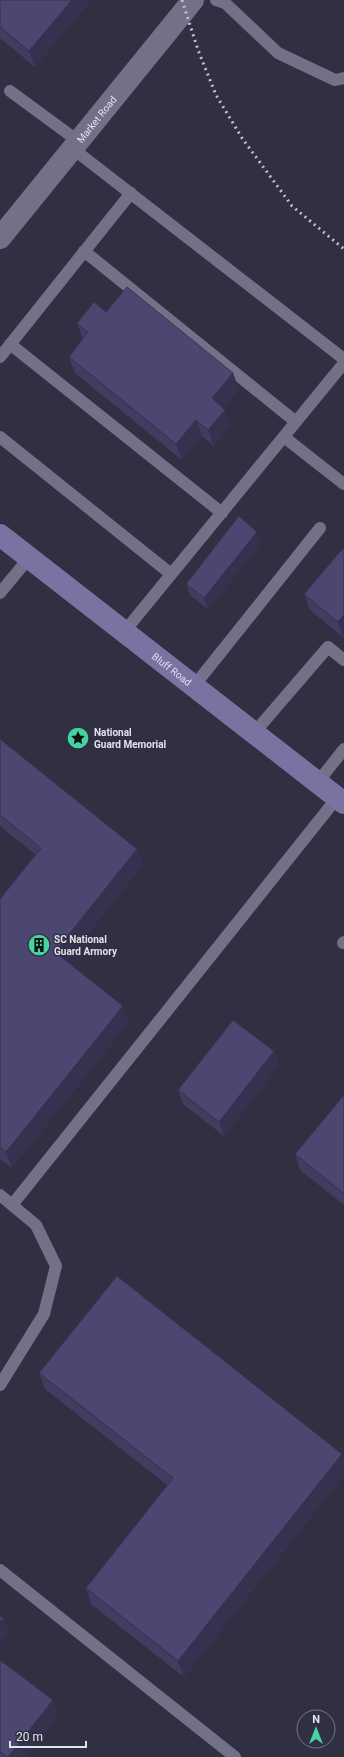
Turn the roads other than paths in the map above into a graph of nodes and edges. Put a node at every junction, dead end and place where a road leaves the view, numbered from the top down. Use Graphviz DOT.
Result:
graph roads {
  1 [pos="193,0"];
  2 [pos="216,0"];
  3 [pos="344,78"];
  4 [pos="10,91"];
  5 [pos="75,144"];
  6 [pos="131,193"];
  7 [pos="0,238"];
  8 [pos="84,251"];
  9 [pos="10,344"];
  10 [pos="0,357"];
  11 [pos="344,359"];
  12 [pos="344,363"];
  13 [pos="296,422"];
  14 [pos="0,437"];
  15 [pos="284,437"];
  16 [pos="344,484"];
  17 [pos="222,513"];
  18 [pos="320,528"];
  19 [pos="0,535"];
  20 [pos="29,558"];
  21 [pos="171,574"];
  22 [pos="0,593"];
  23 [pos="124,632"];
  24 [pos="344,660"];
  25 [pos="194,686"];
  26 [pos="254,733"];
  27 [pos="344,749"];
  28 [pos="318,782"];
  29 [pos="341,800"];
  30 [pos="0,1195"];
  31 [pos="12,1205"];
  32 [pos="0,1384"];
  33 [pos="0,1570"];
  34 [pos="235,1757"];
  1 -- 5 [label="street, Market Road"];
  2 -- 3 [label="lane"];
  4 -- 5 [label="lane"];
  5 -- 6 [label="lane"];
  5 -- 7 [label="street, Market Road"];
  6 -- 8 [label="lane"];
  6 -- 11 [label="lane"];
  8 -- 9 [label="lane"];
  8 -- 13 [label="lane"];
  9 -- 10 [label="lane"];
  9 -- 17 [label="lane"];
  12 -- 13 [label="lane"];
  13 -- 15 [label="lane"];
  14 -- 21 [label="lane"];
  15 -- 16 [label="lane"];
  15 -- 17 [label="lane"];
  17 -- 21 [label="lane"];
  18 -- 25 [label="lane"];
  19 -- 20 [label="main road, Bluff Road"];
  20 -- 22 [label="lane"];
  20 -- 23 [label="main road, Bluff Road"];
  21 -- 23 [label="lane"];
  23 -- 25 [label="main road, Bluff Road"];
  24 -- 26 [label="lane"];
  25 -- 26 [label="main road, Bluff Road"];
  26 -- 28 [label="main road, Bluff Road"];
  27 -- 28 [label="lane"];
  28 -- 29 [label="main road, Bluff Road"];
  29 -- 31 [label="lane"];
  30 -- 31 [label="lane"];
  31 -- 32 [label="lane"];
  33 -- 34 [label="lane"];
}
